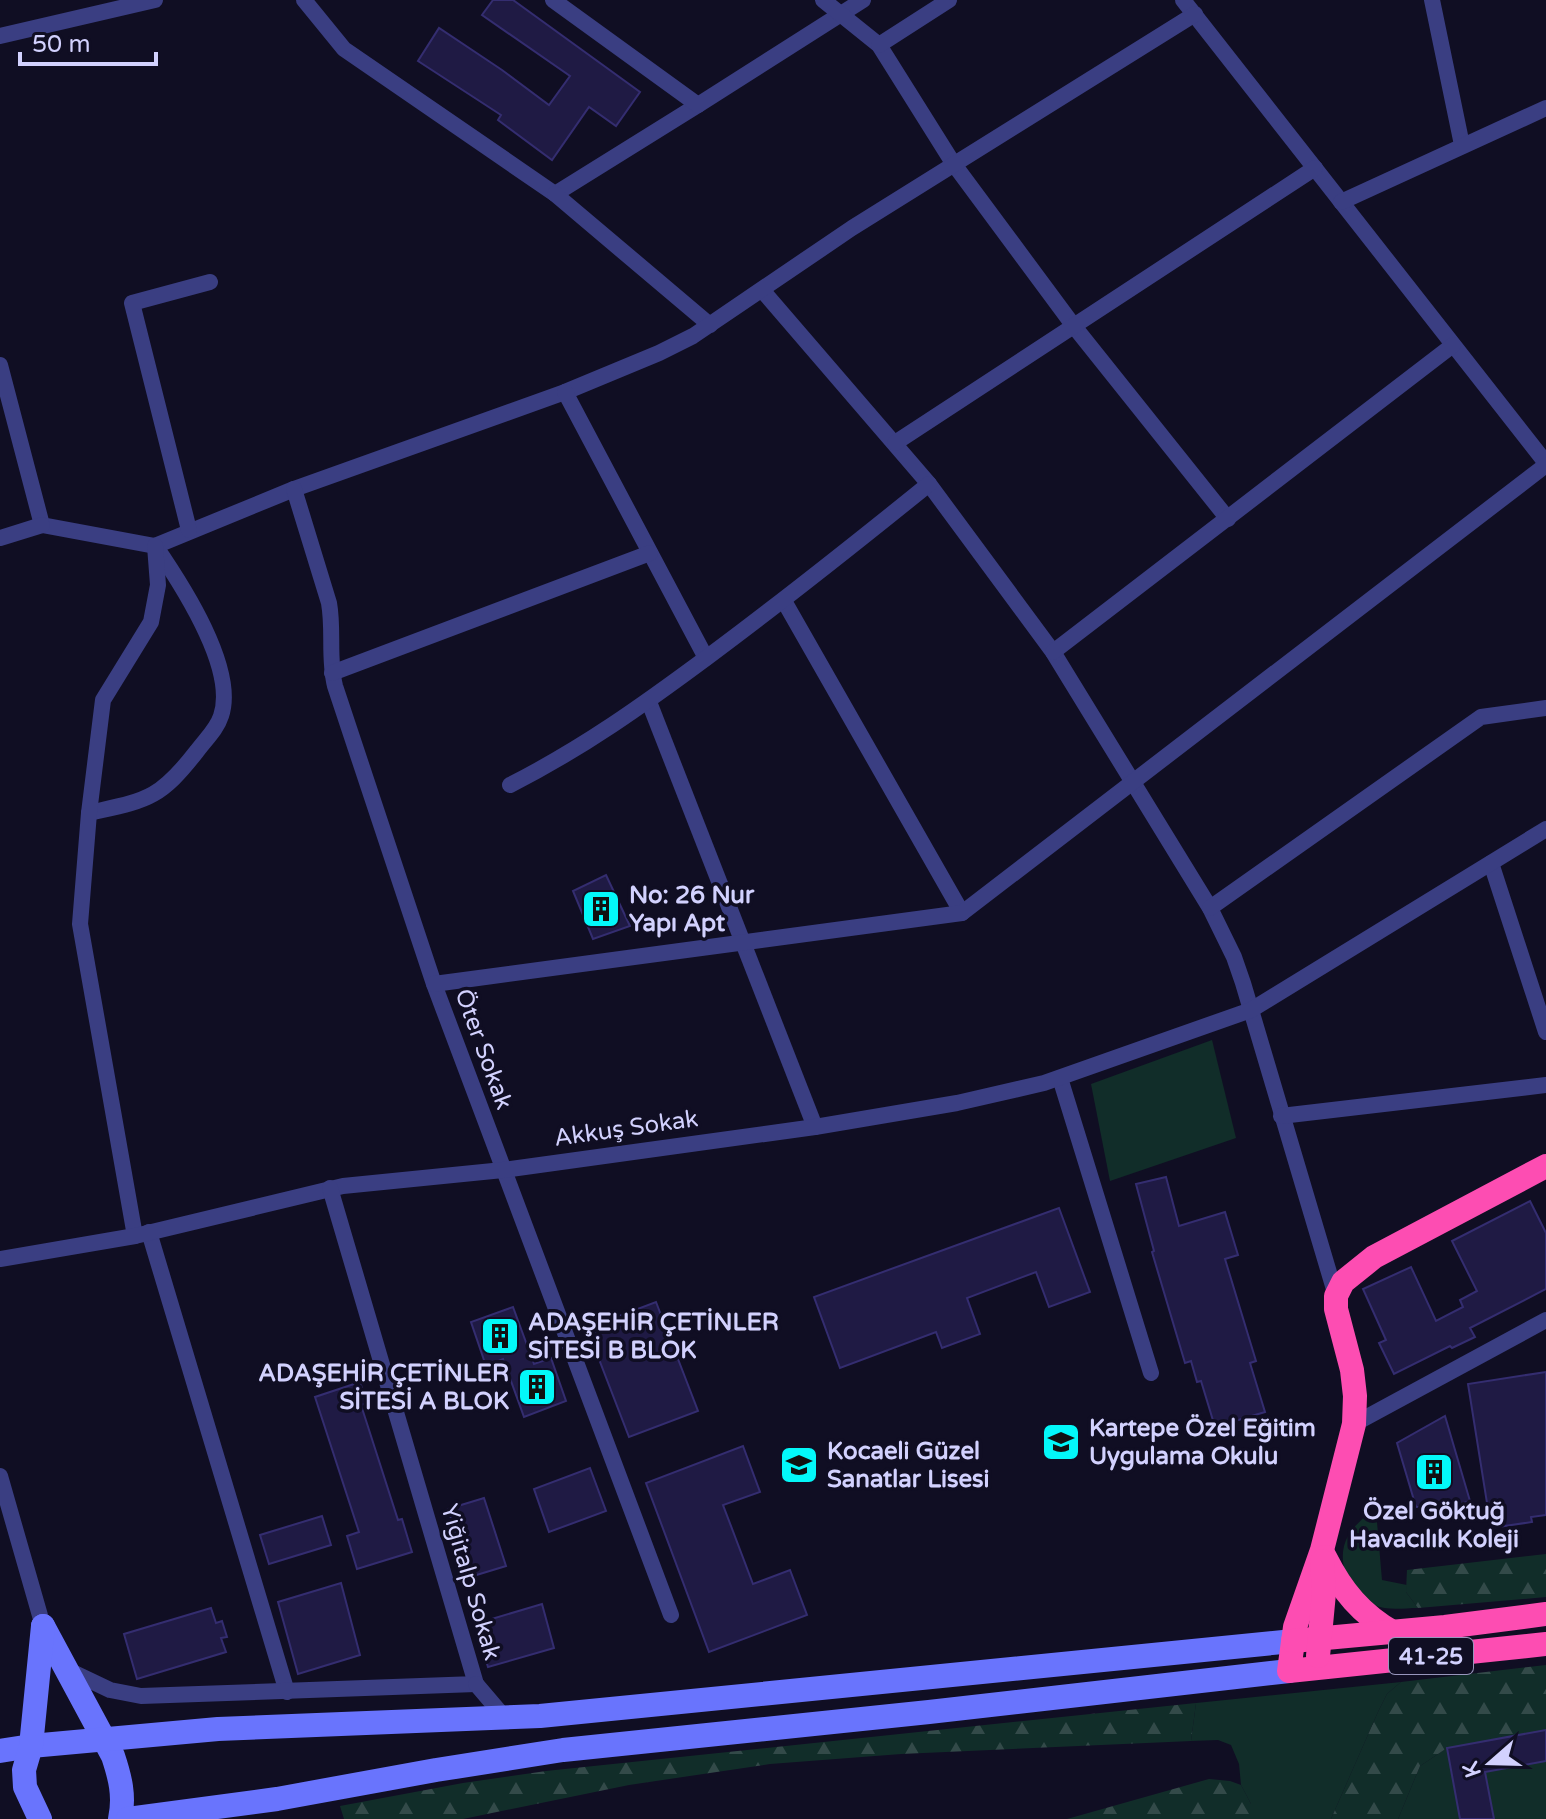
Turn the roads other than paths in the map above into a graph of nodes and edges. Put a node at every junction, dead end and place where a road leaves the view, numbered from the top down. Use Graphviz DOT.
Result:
graph roads {
  1 [pos="155,0"];
  2 [pos="304,0"];
  3 [pos="553,0"];
  4 [pos="823,0"];
  5 [pos="863,0"];
  6 [pos="949,0"];
  7 [pos="1183,0"];
  8 [pos="1432,0"];
  9 [pos="840,13"];
  10 [pos="1195,14"];
  11 [pos="0,36"];
  12 [pos="879,45"];
  13 [pos="698,105"];
  14 [pos="1546,108"];
  15 [pos="1462,145"];
  16 [pos="953,163"];
  17 [pos="1315,168"];
  18 [pos="555,194"];
  19 [pos="1341,202"];
  20 [pos="210,282"];
  21 [pos="762,290"];
  22 [pos="710,325"];
  23 [pos="1073,325"];
  24 [pos="1453,345"];
  25 [pos="0,365"];
  26 [pos="565,392"];
  27 [pos="895,443"];
  28 [pos="1546,464"];
  29 [pos="929,484"];
  30 [pos="294,489"];
  31 [pos="1228,519"];
  32 [pos="42,525"];
  33 [pos="189,530"];
  34 [pos="0,538"];
  35 [pos="155,546"];
  36 [pos="650,553"];
  37 [pos="784,601"];
  38 [pos="1053,652"];
  39 [pos="706,658"];
  40 [pos="332,673"];
  41 [pos="649,702"];
  42 [pos="1546,708"];
  43 [pos="1134,783"];
  44 [pos="510,785"];
  45 [pos="89,813"];
  46 [pos="1546,829"];
  47 [pos="1491,863"];
  48 [pos="1210,908"];
  49 [pos="962,913"];
  50 [pos="743,943"];
  51 [pos="434,984"];
  52 [pos="1251,1010"];
  53 [pos="1546,1032"];
  54 [pos="1060,1078"];
  55 [pos="1546,1085"];
  56 [pos="1281,1116"];
  57 [pos="815,1127"];
  58 [pos="1546,1166"];
  59 [pos="503,1170"];
  60 [pos="330,1188"];
  61 [pos="142,1234"];
  62 [pos="0,1259"];
  63 [pos="1336,1296"];
  64 [pos="1546,1320"];
  65 [pos="1151,1373"];
  66 [pos="1354,1424"];
  67 [pos="0,1476"];
  68 [pos="1322,1550"];
  69 [pos="1546,1614"];
  70 [pos="671,1615"];
  71 [pos="43,1626"];
  72 [pos="1394,1633"];
  73 [pos="1320,1640"];
  74 [pos="1293,1641"];
  75 [pos="1546,1644"];
  76 [pos="1317,1669"];
  77 [pos="68,1670"];
  78 [pos="1289,1671"];
  79 [pos="476,1684"];
  80 [pos="287,1692"];
  81 [pos="505,1718"];
  82 [pos="103,1739"];
  83 [pos="31,1746"];
  84 [pos="0,1751"];
  85 [pos="40,1819"];
  86 [pos="120,1819"];
  87 [pos="128,1819"];
  1 -- 11 [label="street"];
  2 -- 18 [label="street"];
  3 -- 13 [label="street"];
  4 -- 9 [label="street"];
  5 -- 9 [label="street"];
  6 -- 12 [label="street"];
  7 -- 10 [label="street"];
  8 -- 15 [label="street"];
  9 -- 12 [label="street"];
  9 -- 13 [label="street"];
  10 -- 16 [label="street"];
  10 -- 17 [label="street"];
  12 -- 16 [label="street"];
  13 -- 18 [label="street"];
  14 -- 15 [label="street"];
  15 -- 19 [label="street"];
  16 -- 21 [label="street"];
  16 -- 23 [label="street"];
  17 -- 19 [label="street"];
  17 -- 23 [label="street"];
  18 -- 22 [label="street"];
  19 -- 24 [label="street"];
  20 -- 33 [label="street"];
  21 -- 22 [label="street"];
  21 -- 27 [label="street"];
  22 -- 26 [label="street"];
  23 -- 27 [label="street"];
  23 -- 31 [label="street"];
  24 -- 28 [label="street"];
  24 -- 31 [label="street"];
  25 -- 32 [label="street"];
  26 -- 30 [label="street"];
  26 -- 36 [label="street"];
  27 -- 29 [label="street"];
  28 -- 43 [label="street"];
  29 -- 37 [label="street"];
  29 -- 38 [label="street"];
  30 -- 33 [label="street"];
  30 -- 40 [label="street, Öter Sokak"];
  31 -- 38 [label="street"];
  32 -- 34 [label="street"];
  32 -- 35 [label="street"];
  33 -- 35 [label="street"];
  35 -- 45 [label="street"];
  35 -- 45 [label="street"];
  36 -- 39 [label="street"];
  36 -- 40 [label="street"];
  37 -- 39 [label="street"];
  37 -- 49 [label="street"];
  38 -- 43 [label="street"];
  39 -- 41 [label="street"];
  40 -- 51 [label="street, Öter Sokak"];
  41 -- 44 [label="street"];
  41 -- 50 [label="street"];
  42 -- 48 [label="street"];
  43 -- 48 [label="street"];
  43 -- 49 [label="street"];
  45 -- 61 [label="street"];
  46 -- 47 [label="street, Akkuş Sokak"];
  47 -- 52 [label="street, Akkuş Sokak"];
  47 -- 53 [label="street"];
  48 -- 52 [label="street"];
  49 -- 50 [label="street"];
  50 -- 51 [label="street"];
  50 -- 57 [label="street"];
  51 -- 59 [label="street, Öter Sokak"];
  52 -- 54 [label="street, Akkuş Sokak"];
  52 -- 56 [label="street"];
  54 -- 57 [label="street, Akkuş Sokak"];
  54 -- 65 [label="street"];
  55 -- 56 [label="street"];
  56 -- 63 [label="street"];
  57 -- 59 [label="street, Akkuş Sokak"];
  58 -- 63 [label="highway"];
  59 -- 60 [label="street, Akkuş Sokak"];
  59 -- 70 [label="street, Öter Sokak"];
  60 -- 61 [label="street, Akkuş Sokak"];
  60 -- 79 [label="street, Yiğitalp Sokak"];
  61 -- 62 [label="street, Akkuş Sokak"];
  61 -- 80 [label="street"];
  63 -- 66 [label="highway"];
  64 -- 66 [label="street"];
  66 -- 68 [label="highway"];
  67 -- 71 [label="street"];
  68 -- 72 [label="highway"];
  68 -- 73 [label="highway"];
  68 -- 74 [label="highway"];
  69 -- 72 [label="highway, 41-25"];
  71 -- 77 [label="main road"];
  71 -- 83 [label="main road"];
  72 -- 73 [label="highway, 41-25"];
  73 -- 74 [label="highway, 41-25"];
  73 -- 76 [label="highway"];
  74 -- 78 [label="highway"];
  74 -- 81 [label="main road, 41-25"];
  75 -- 76 [label="highway, 41-25"];
  76 -- 78 [label="highway, 41-25"];
  77 -- 80 [label="street, Yiğitalp Sokak"];
  77 -- 82 [label="main road"];
  78 -- 87 [label="main road, 41-25"];
  79 -- 80 [label="street, Yiğitalp Sokak"];
  79 -- 81 [label="street"];
  81 -- 82 [label="main road, 41-25"];
  82 -- 83 [label="main road"];
  82 -- 86 [label="main road"];
  83 -- 84 [label="main road"];
  83 -- 85 [label="main road"];
}
